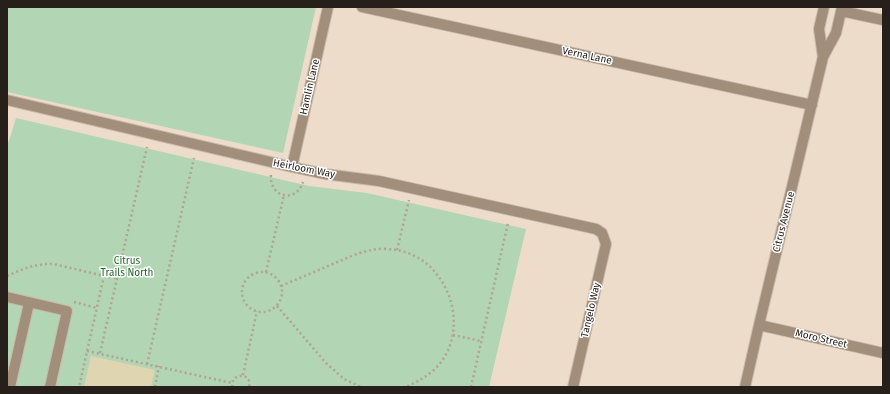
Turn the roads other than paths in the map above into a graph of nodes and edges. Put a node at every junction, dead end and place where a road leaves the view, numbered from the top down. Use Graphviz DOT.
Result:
graph roads {
  1 [pos="328,7"];
  2 [pos="362,7"];
  3 [pos="824,7"];
  4 [pos="841,9"];
  5 [pos="883,20"];
  6 [pos="823,57"];
  7 [pos="7,100"];
  8 [pos="812,105"];
  9 [pos="292,167"];
  10 [pos="602,233"];
  11 [pos="7,297"];
  12 [pos="29,303"];
  13 [pos="759,325"];
  14 [pos="883,353"];
  15 [pos="10,387"];
  16 [pos="50,387"];
  17 [pos="573,387"];
  18 [pos="745,387"];
  1 -- 9 [label="street, Hamlin Lane"];
  2 -- 8 [label="street, Verna Lane"];
  3 -- 6 [label="street, Citrus Avenue"];
  4 -- 5 [label="street"];
  4 -- 6 [label="street, Citrus Avenue"];
  6 -- 8 [label="street, Citrus Avenue"];
  7 -- 9 [label="street, Heirloom Way"];
  8 -- 13 [label="street, Citrus Avenue"];
  9 -- 10 [label="street, Heirloom Way"];
  10 -- 17 [label="street, Tangelo Way"];
  11 -- 12 [label="street"];
  12 -- 15 [label="street"];
  12 -- 16 [label="street"];
  13 -- 14 [label="street, Moro Street"];
  13 -- 18 [label="street, Citrus Avenue"];
}
